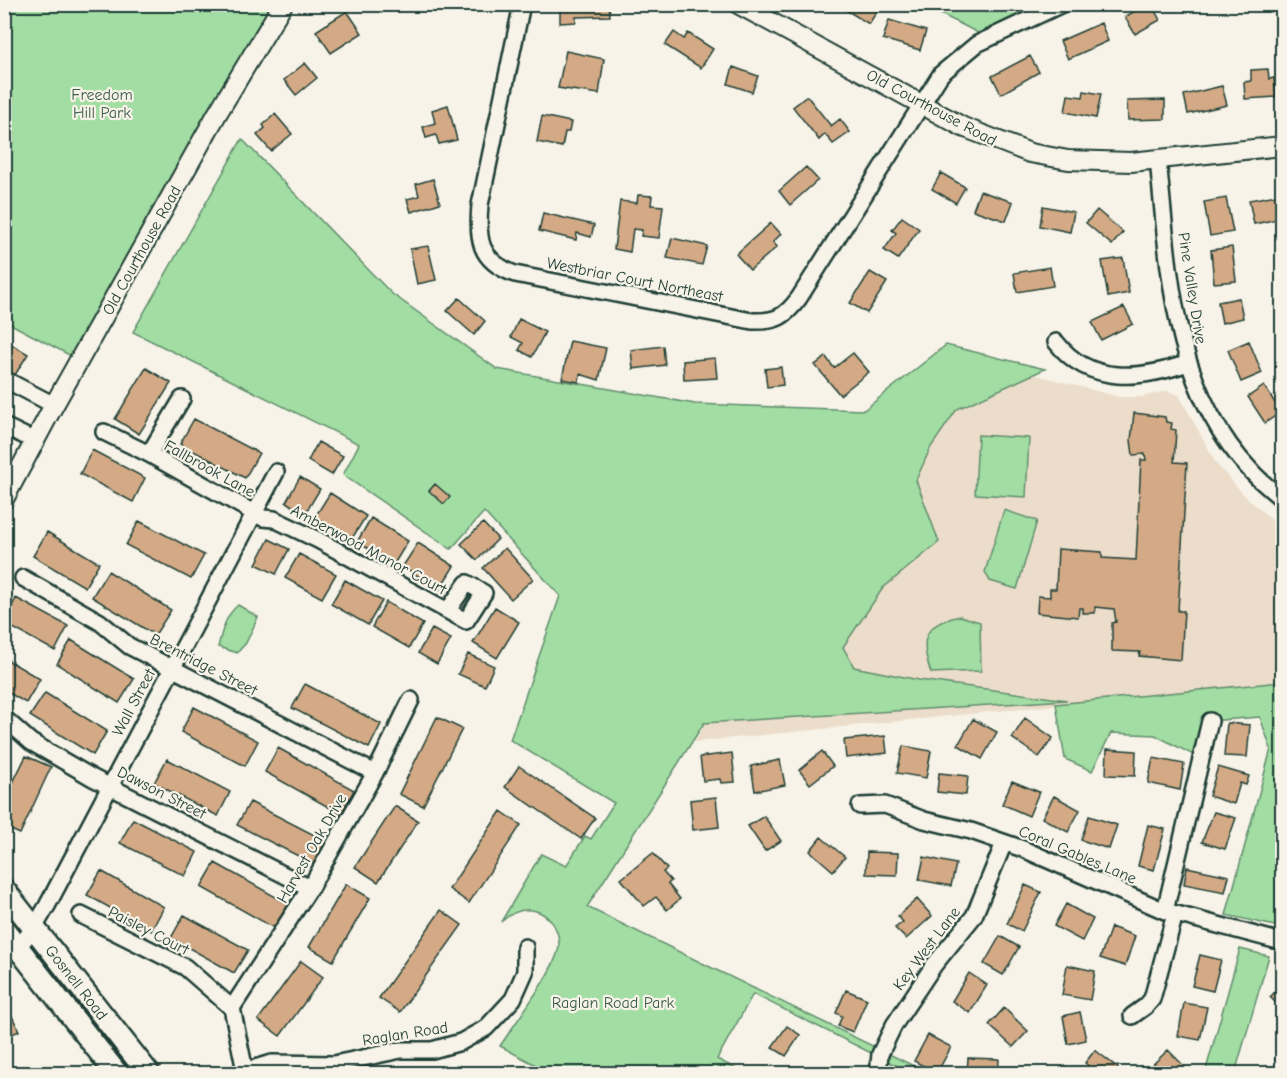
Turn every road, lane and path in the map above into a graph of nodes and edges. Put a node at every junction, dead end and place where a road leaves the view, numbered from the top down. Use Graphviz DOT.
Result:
graph roads {
  1 [pos="283,4"];
  2 [pos="522,4"];
  3 [pos="738,4"];
  4 [pos="1062,4"];
  5 [pos="922,103"];
  6 [pos="1282,146"];
  7 [pos="1158,159"];
  8 [pos="1056,342"];
  9 [pos="1188,363"];
  10 [pos="4,379"];
  11 [pos="182,399"];
  12 [pos="54,405"];
  13 [pos="4,426"];
  14 [pos="104,432"];
  15 [pos="35,441"];
  16 [pos="149,454"];
  17 [pos="276,472"];
  18 [pos="4,499"];
  19 [pos="1282,499"];
  20 [pos="254,513"];
  21 [pos="23,578"];
  22 [pos="448,610"];
  23 [pos="172,667"];
  24 [pos="411,700"];
  25 [pos="4,718"];
  26 [pos="1210,721"];
  27 [pos="375,773"];
  28 [pos="110,785"];
  29 [pos="860,806"];
  30 [pos="1004,843"];
  31 [pos="310,888"];
  32 [pos="4,890"];
  33 [pos="1170,913"];
  34 [pos="81,915"];
  35 [pos="34,928"];
  36 [pos="4,930"];
  37 [pos="1282,942"];
  38 [pos="18,947"];
  39 [pos="525,947"];
  40 [pos="232,1008"];
  41 [pos="1132,1016"];
  42 [pos="240,1072"];
  43 [pos="117,1074"];
  44 [pos="148,1074"];
  45 [pos="878,1074"];
  1 -- 12 [label="street, Old Courthouse Road"];
  2 -- 5 [label="street, Westbriar Court Northeast"];
  3 -- 5 [label="street, Old Courthouse Road"];
  4 -- 5 [label="street, Westbriar Court Northeast"];
  5 -- 7 [label="street, Old Courthouse Road"];
  6 -- 7 [label="street, Old Courthouse Road"];
  7 -- 9 [label="street, Pine Valley Drive"];
  8 -- 9 [label="street"];
  9 -- 19 [label="street, Pine Valley Drive"];
  10 -- 12 [label="street"];
  11 -- 16 [label="street, Fallbrook Lane"];
  12 -- 15 [label="street, Old Courthouse Road"];
  13 -- 15 [label="street"];
  14 -- 16 [label="street, Fallbrook Lane"];
  15 -- 18 [label="street, Old Courthouse Road"];
  16 -- 20 [label="street, Fallbrook Lane"];
  17 -- 20 [label="street, Wall Street"];
  20 -- 22 [label="street, Amberwood Manor Court"];
  20 -- 23 [label="street, Wall Street"];
  21 -- 23 [label="street, Brentridge Street"];
  22 -- 22 [label="street, Amberwood Manor Court"];
  23 -- 27 [label="street, Brentridge Street"];
  23 -- 28 [label="street, Wall Street"];
  24 -- 27 [label="street, Harvest Oak Drive"];
  25 -- 28 [label="street, Dawson Street"];
  26 -- 33 [label="street"];
  27 -- 31 [label="street, Harvest Oak Drive"];
  28 -- 31 [label="street, Dawson Street"];
  28 -- 35 [label="street, Wall Street"];
  29 -- 30 [label="street, Coral Gables Lane"];
  30 -- 33 [label="street, Coral Gables Lane"];
  30 -- 45 [label="street, Key West Lane"];
  31 -- 40 [label="street, Harvest Oak Drive"];
  32 -- 35 [label="main road, Gosnell Road"];
  33 -- 37 [label="street, Coral Gables Lane"];
  33 -- 41 [label="street"];
  34 -- 40 [label="street, Paisley Court"];
  35 -- 38 [label="street, Wall Street"];
  35 -- 44 [label="main road, Gosnell Road"];
  36 -- 38 [label="main road, Gosnell Road"];
  38 -- 43 [label="main road, Gosnell Road"];
  39 -- 42 [label="street, Raglan Road"];
  40 -- 42 [label="street"];
}
